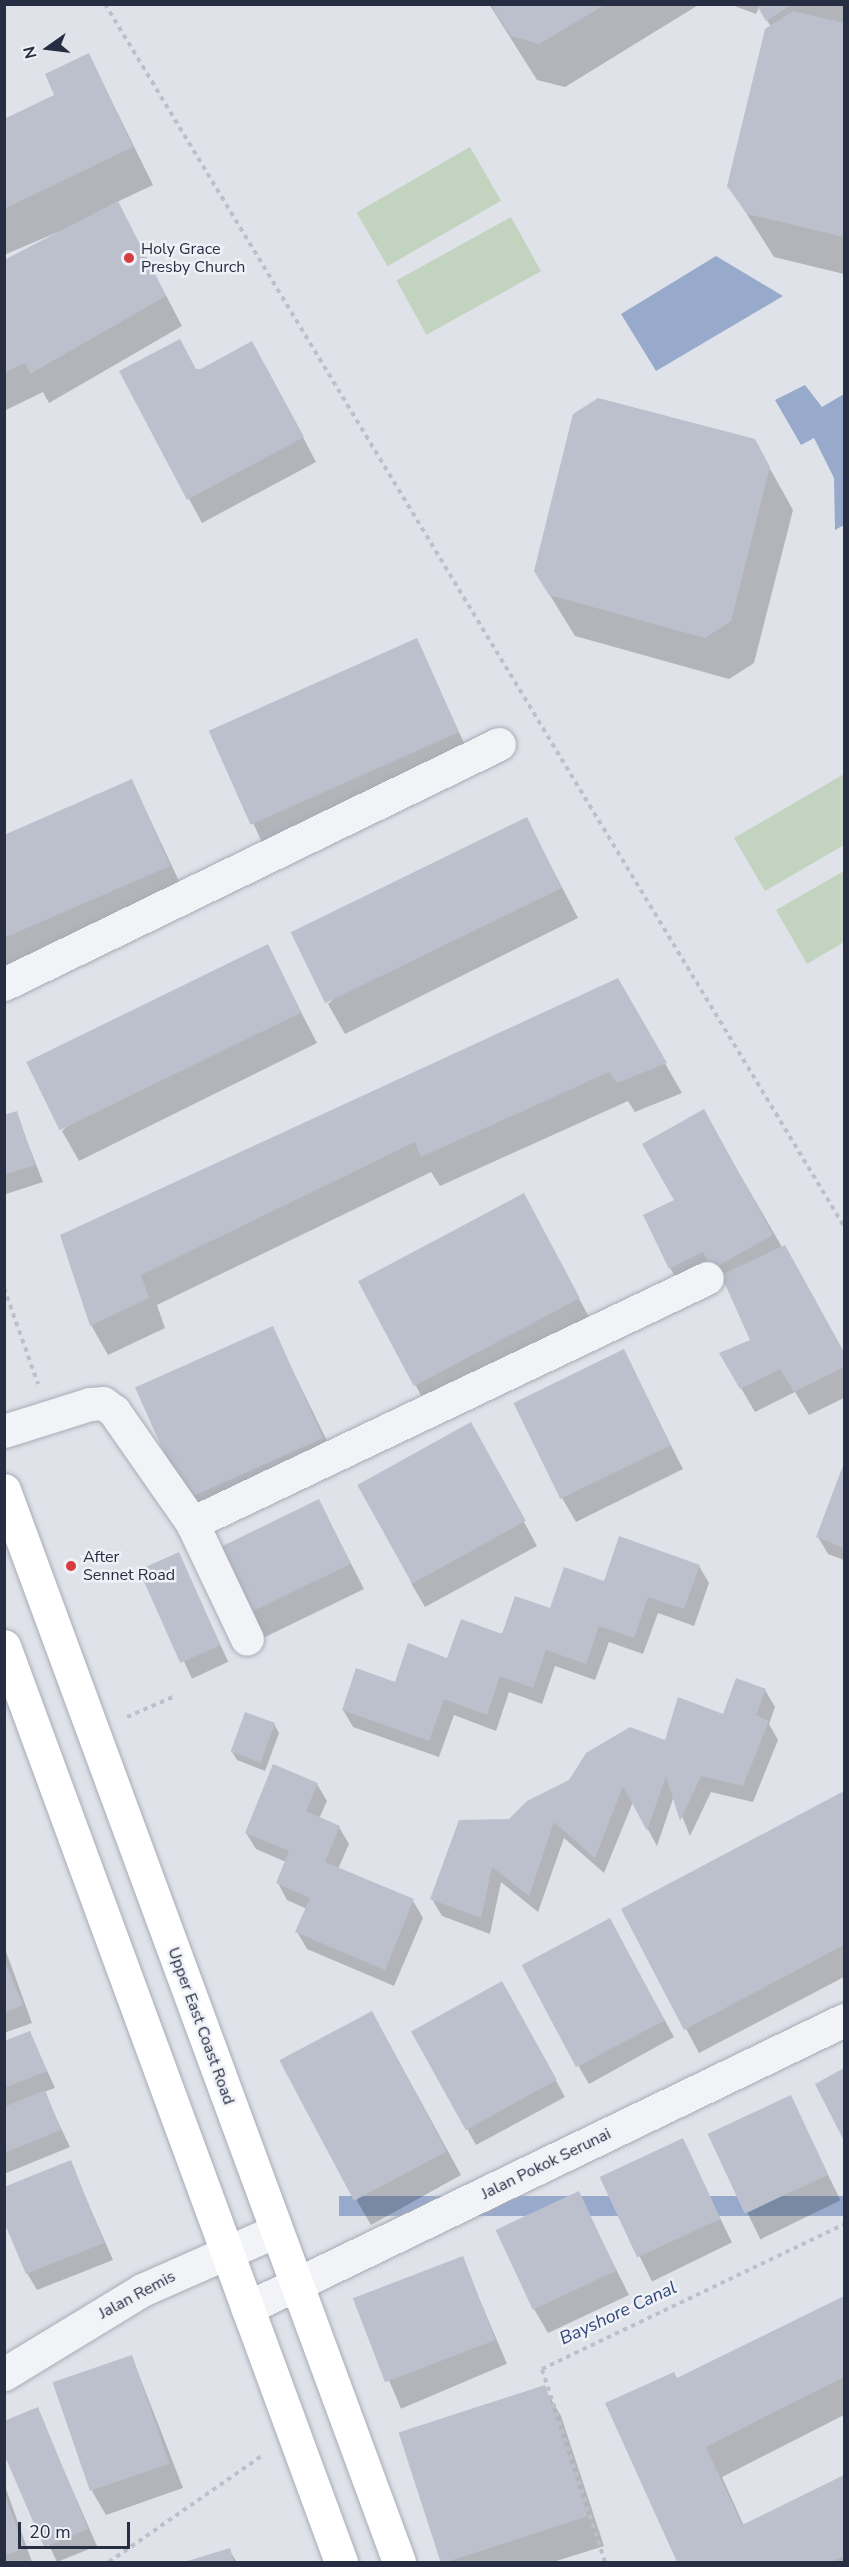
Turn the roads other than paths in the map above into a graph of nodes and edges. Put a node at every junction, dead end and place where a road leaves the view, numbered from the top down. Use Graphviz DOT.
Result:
graph roads {
  1 [pos="499,744"];
  2 [pos="4,984"];
  3 [pos="707,1278"];
  4 [pos="4,1431"];
  5 [pos="4,1490"];
  6 [pos="192,1523"];
  7 [pos="247,1639"];
  8 [pos="4,1646"];
  9 [pos="844,2020"];
  10 [pos="276,2231"];
  11 [pos="225,2250"];
  12 [pos="296,2285"];
  13 [pos="247,2308"];
  14 [pos="4,2374"];
  15 [pos="341,2562"];
  16 [pos="399,2562"];
  1 -- 2 [label="street"];
  3 -- 6 [label="street"];
  4 -- 6 [label="street"];
  5 -- 10 [label="main road, Upper East Coast Road"];
  6 -- 7 [label="street"];
  8 -- 11 [label="main road"];
  9 -- 12 [label="street, Jalan Pokok Serunai"];
  10 -- 11 [label="street, Jalan Remis"];
  10 -- 12 [label="main road, Upper East Coast Road"];
  11 -- 13 [label="main road"];
  11 -- 14 [label="street, Jalan Remis"];
  12 -- 13 [label="street, Jalan Pokok Serunai"];
  12 -- 16 [label="main road, Upper East Coast Road"];
  13 -- 15 [label="main road"];
}
